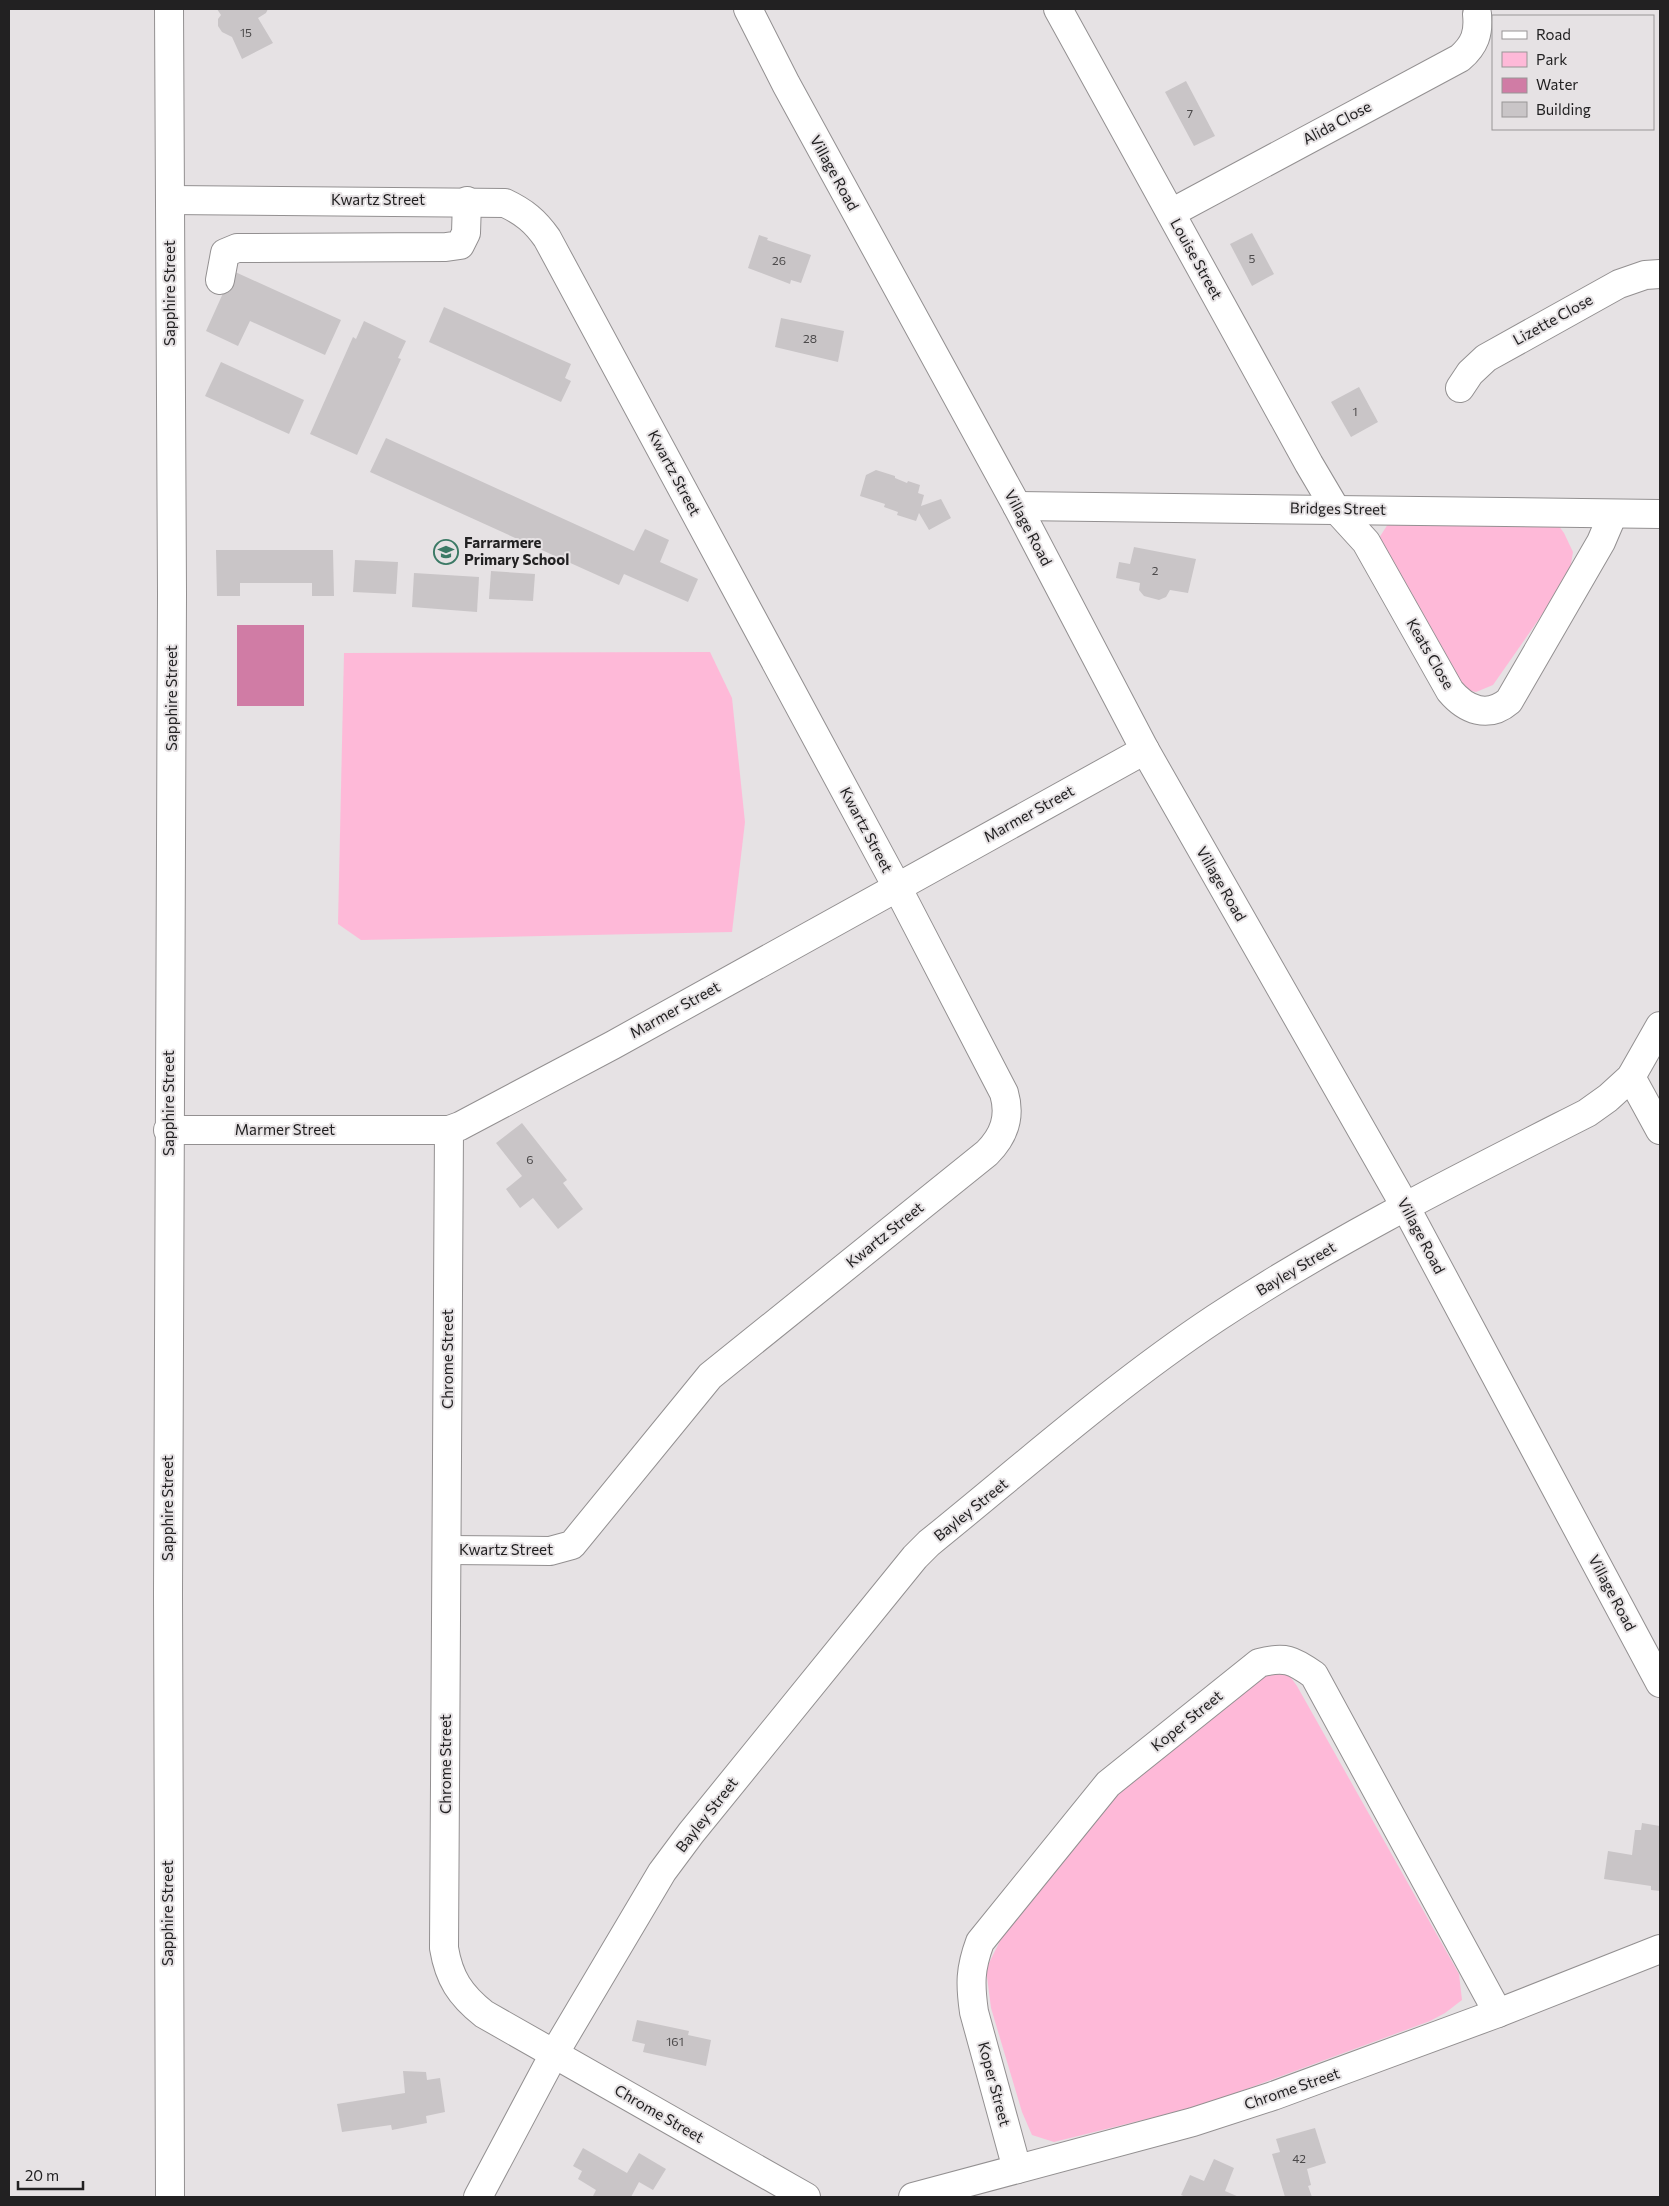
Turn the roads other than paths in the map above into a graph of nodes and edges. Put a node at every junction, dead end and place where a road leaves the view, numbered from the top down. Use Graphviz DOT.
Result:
graph roads {
  1 [pos="168,9"];
  2 [pos="734,9"];
  3 [pos="748,9"];
  4 [pos="1058,9"];
  5 [pos="1477,14"];
  6 [pos="786,84"];
  7 [pos="170,200"];
  8 [pos="467,201"];
  9 [pos="1171,213"];
  10 [pos="1660,274"];
  11 [pos="220,280"];
  12 [pos="1460,388"];
  13 [pos="1017,506"];
  14 [pos="1335,508"];
  15 [pos="1614,514"];
  16 [pos="1660,514"];
  17 [pos="1145,750"];
  18 [pos="897,887"];
  19 [pos="1660,1026"];
  20 [pos="1631,1077"];
  21 [pos="168,1130"];
  22 [pos="449,1130"];
  23 [pos="1660,1130"];
  24 [pos="1405,1206"];
  25 [pos="447,1550"];
  26 [pos="1660,1683"];
  27 [pos="1660,1950"];
  28 [pos="1498,2013"];
  29 [pos="554,2054"];
  30 [pos="1017,2169"];
  31 [pos="170,2197"];
  32 [pos="478,2197"];
  33 [pos="806,2197"];
  34 [pos="913,2197"];
  1 -- 7 [label="street, Sapphire Street"];
  2 -- 6 [label="street, Village Road"];
  3 -- 6 [label="street, Village Road"];
  4 -- 9 [label="street, Louise Street"];
  5 -- 9 [label="street, Alida Close"];
  6 -- 13 [label="street, Village Road"];
  7 -- 8 [label="street, Kwartz Street"];
  7 -- 21 [label="street, Sapphire Street"];
  8 -- 11 [label="street"];
  8 -- 18 [label="street, Kwartz Street"];
  9 -- 14 [label="street, Louise Street"];
  10 -- 12 [label="street, Lizette Close"];
  13 -- 14 [label="street, Bridges Street"];
  13 -- 17 [label="street, Village Road"];
  14 -- 15 [label="street, Bridges Street"];
  14 -- 15 [label="street, Keats Close"];
  15 -- 16 [label="street, Bridges Street"];
  17 -- 18 [label="street, Marmer Street"];
  17 -- 24 [label="street, Village Road"];
  18 -- 22 [label="street, Marmer Street"];
  18 -- 25 [label="street, Kwartz Street"];
  19 -- 20 [label="street, Bayley Street"];
  20 -- 23 [label="street"];
  20 -- 24 [label="street, Bayley Street"];
  21 -- 22 [label="street, Marmer Street"];
  21 -- 31 [label="street, Sapphire Street"];
  22 -- 25 [label="street, Chrome Street"];
  24 -- 26 [label="street, Village Road"];
  24 -- 29 [label="street, Bayley Street"];
  25 -- 29 [label="street, Chrome Street"];
  27 -- 28 [label="street, Chrome Street"];
  28 -- 30 [label="street, Chrome Street"];
  28 -- 30 [label="street, Koper Street"];
  29 -- 32 [label="street, Bayley Street"];
  29 -- 33 [label="street, Chrome Street"];
  30 -- 34 [label="street, Chrome Street"];
}
